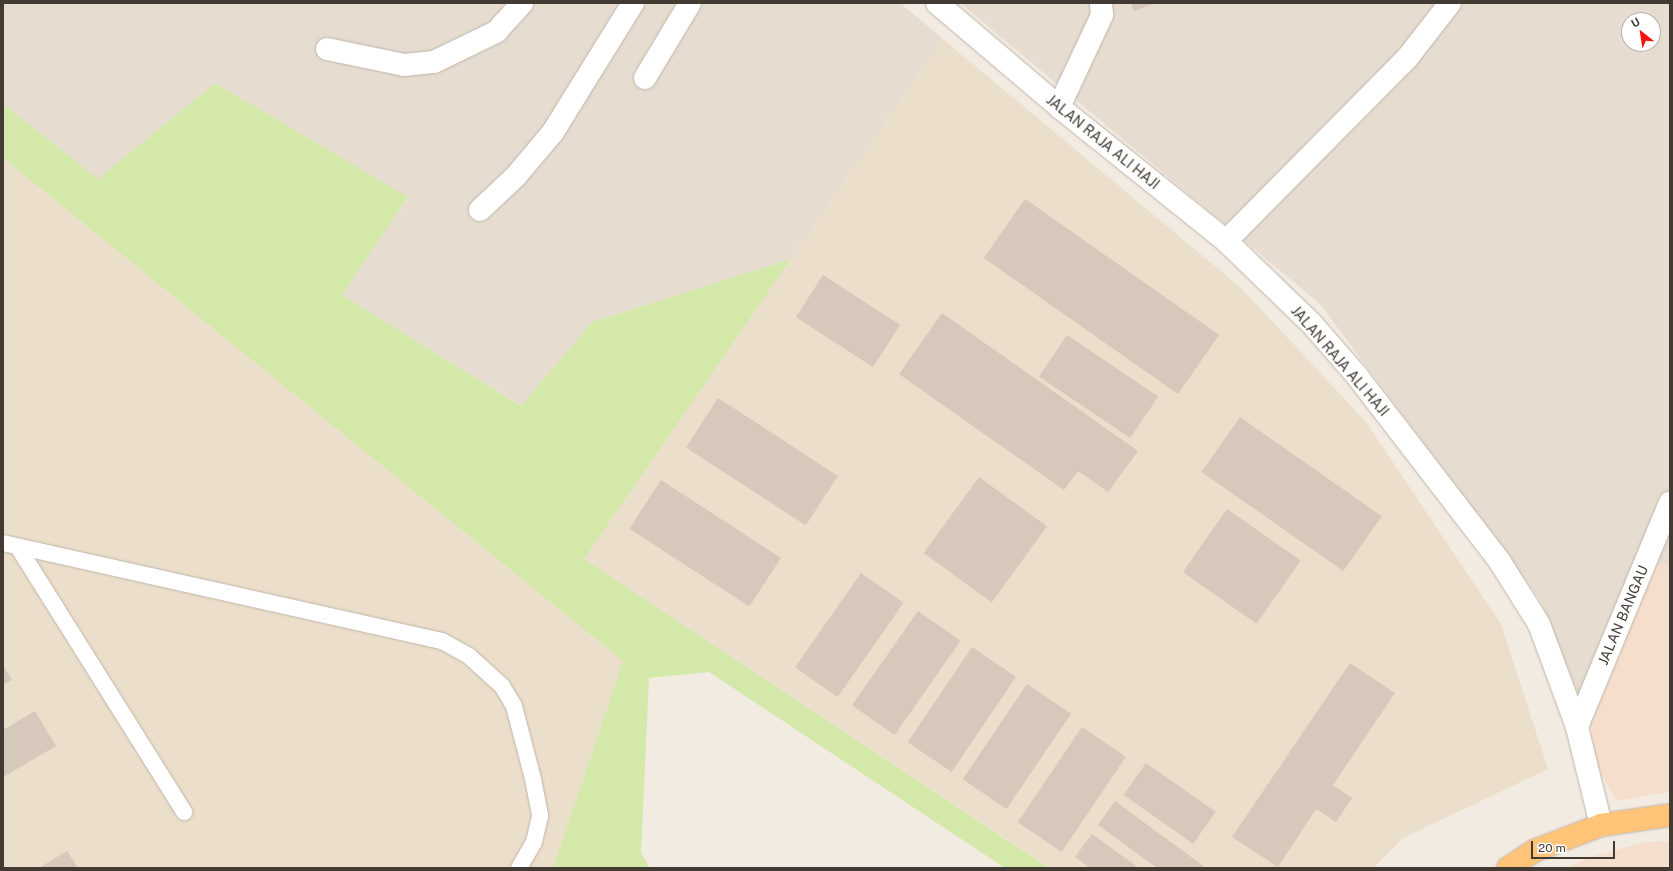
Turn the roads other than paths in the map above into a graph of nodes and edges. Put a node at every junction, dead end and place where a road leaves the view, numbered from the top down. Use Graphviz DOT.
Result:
graph roads {
  1 [pos="522,3"];
  2 [pos="633,3"];
  3 [pos="690,3"];
  4 [pos="937,3"];
  5 [pos="1101,3"];
  6 [pos="1450,3"];
  7 [pos="327,50"];
  8 [pos="645,78"];
  9 [pos="1059,107"];
  10 [pos="480,210"];
  11 [pos="1226,241"];
  12 [pos="1670,502"];
  13 [pos="3,543"];
  14 [pos="18,547"];
  15 [pos="1577,727"];
  16 [pos="184,812"];
  17 [pos="1670,815"];
  18 [pos="1601,825"];
  19 [pos="518,868"];
  20 [pos="1508,868"];
  1 -- 7 [label="street"];
  2 -- 10 [label="street"];
  3 -- 8 [label="street"];
  4 -- 9 [label="street, JALAN RAJA ALI HAJI"];
  5 -- 9 [label="street"];
  6 -- 11 [label="street"];
  9 -- 11 [label="street, JALAN RAJA ALI HAJI"];
  11 -- 15 [label="street, JALAN RAJA ALI HAJI"];
  12 -- 15 [label="street, JALAN BANGAU"];
  13 -- 14 [label="lane"];
  14 -- 16 [label="lane"];
  14 -- 19 [label="lane"];
  15 -- 18 [label="street, JALAN RAJA ALI HAJI"];
  17 -- 18 [label="highway"];
  18 -- 20 [label="highway"];
}
